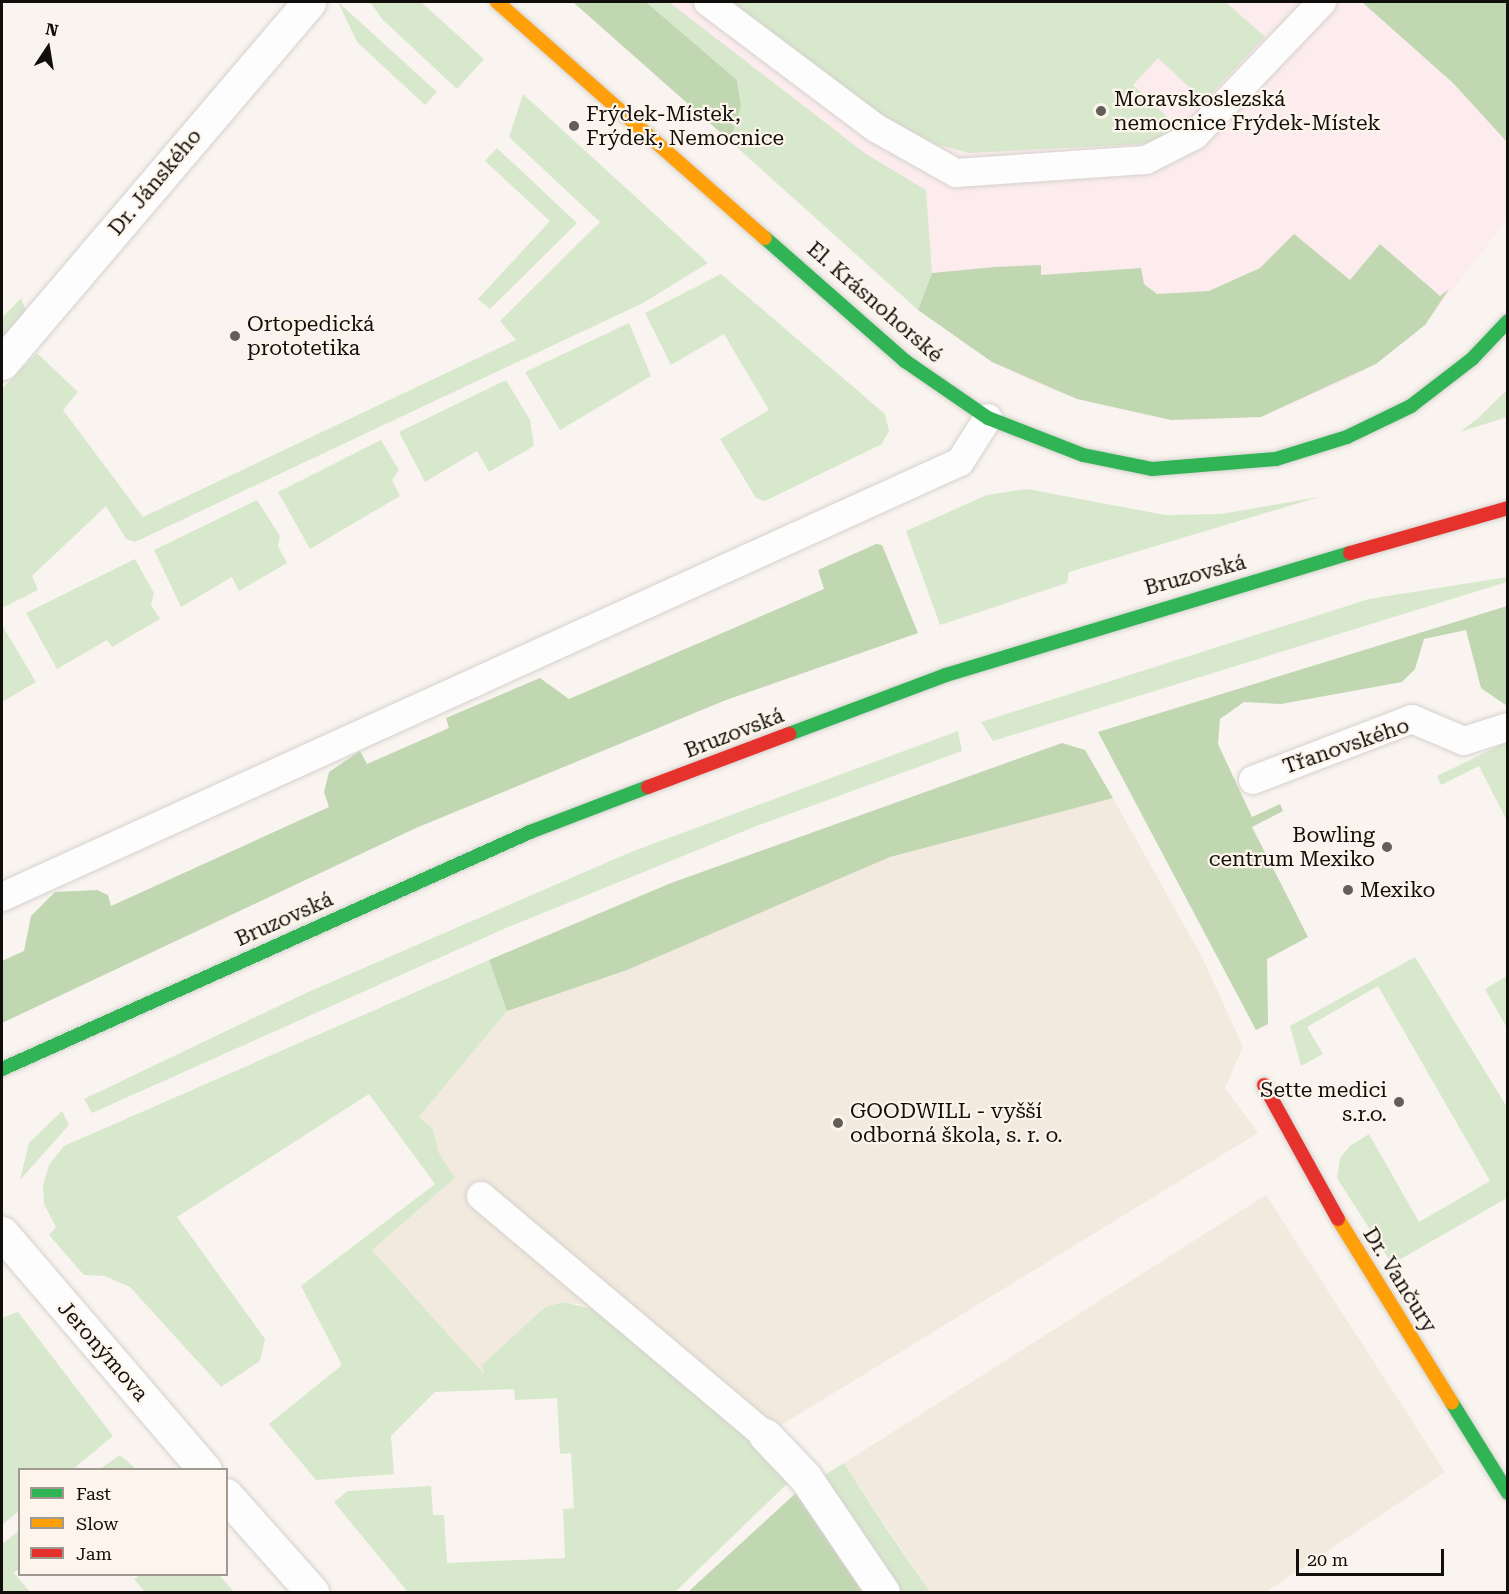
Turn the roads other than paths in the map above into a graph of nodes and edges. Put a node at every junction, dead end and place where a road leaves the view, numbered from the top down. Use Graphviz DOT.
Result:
graph roads {
  1 [pos="309,2"];
  2 [pos="497,2"];
  3 [pos="708,2"];
  4 [pos="1322,2"];
  5 [pos="1508,321"];
  6 [pos="2,363"];
  7 [pos="988,418"];
  8 [pos="1508,508"];
  9 [pos="1508,727"];
  10 [pos="1253,780"];
  11 [pos="2,897"];
  12 [pos="2,1069"];
  13 [pos="1264,1085"];
  14 [pos="481,1196"];
  15 [pos="2,1233"];
  16 [pos="765,1436"];
  17 [pos="203,1468"];
  18 [pos="1507,1492"];
  19 [pos="228,1497"];
  20 [pos="312,1593"];
  21 [pos="883,1593"];
  1 -- 6 [label="street, Dr. Jánského"];
  2 -- 7 [label="street, El. Krásnohorské"];
  3 -- 4 [label="lane"];
  5 -- 7 [label="street, El. Krásnohorské"];
  7 -- 11 [label="lane"];
  8 -- 12 [label="street, Bruzovská"];
  9 -- 10 [label="lane, Třanovského"];
  13 -- 18 [label="street, Dr. Vančury"];
  14 -- 16 [label="lane"];
  15 -- 17 [label="street, Jeronýmova"];
  16 -- 21 [label="street"];
  19 -- 20 [label="street"];
}
